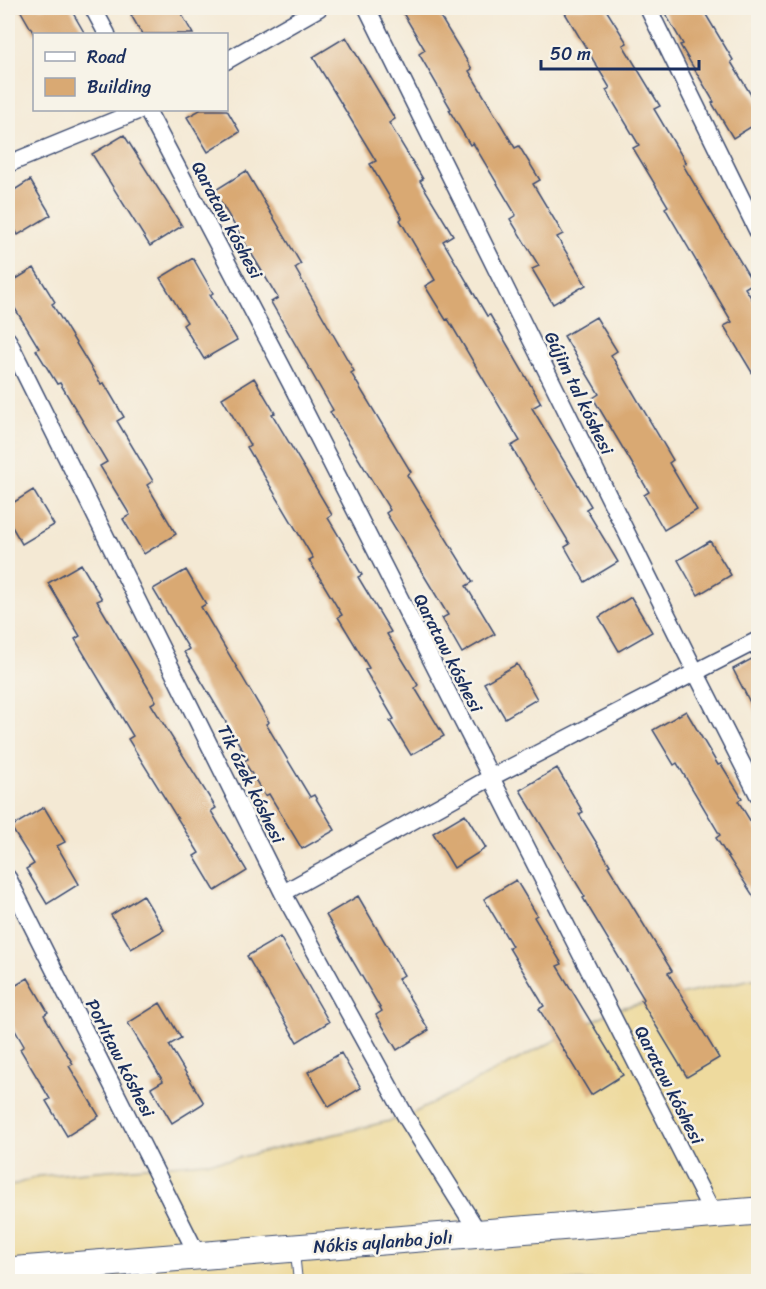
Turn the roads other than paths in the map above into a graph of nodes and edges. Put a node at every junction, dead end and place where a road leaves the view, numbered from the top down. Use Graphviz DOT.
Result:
graph roads {
  1 [pos="93,8"];
  2 [pos="319,8"];
  3 [pos="367,8"];
  4 [pos="648,8"];
  5 [pos="106,33"];
  6 [pos="228,60"];
  7 [pos="138,111"];
  8 [pos="148,111"];
  9 [pos="8,164"];
  10 [pos="759,232"];
  11 [pos="8,340"];
  12 [pos="759,640"];
  13 [pos="696,673"];
  14 [pos="490,778"];
  15 [pos="759,795"];
  16 [pos="8,878"];
  17 [pos="283,893"];
  18 [pos="759,1211"];
  19 [pos="713,1214"];
  20 [pos="480,1235"];
  21 [pos="295,1248"];
  22 [pos="198,1256"];
  23 [pos="8,1271"];
  24 [pos="298,1281"];
  1 -- 5 [label="street"];
  2 -- 6 [label="street"];
  3 -- 13 [label="street, Gújim tal kóshesi"];
  4 -- 10 [label="street"];
  7 -- 9 [label="street"];
  8 -- 14 [label="street, Qarataw kóshesi"];
  11 -- 17 [label="street, Tik ózek kóshesi"];
  12 -- 13 [label="street"];
  13 -- 14 [label="street"];
  13 -- 15 [label="street, Gújim tal kóshesi"];
  14 -- 17 [label="street"];
  14 -- 19 [label="street, Qarataw kóshesi"];
  16 -- 22 [label="street, Porlıtaw kóshesi"];
  17 -- 20 [label="street, Tik ózek kóshesi"];
  18 -- 19 [label="main road, Nókis aylanba jolı"];
  19 -- 20 [label="main road, Nókis aylanba jolı"];
  20 -- 21 [label="main road, Nókis aylanba jolı"];
  21 -- 22 [label="main road, Nókis aylanba jolı"];
  21 -- 24 [label="lane"];
  22 -- 23 [label="main road, Nókis aylanba jolı"];
}
